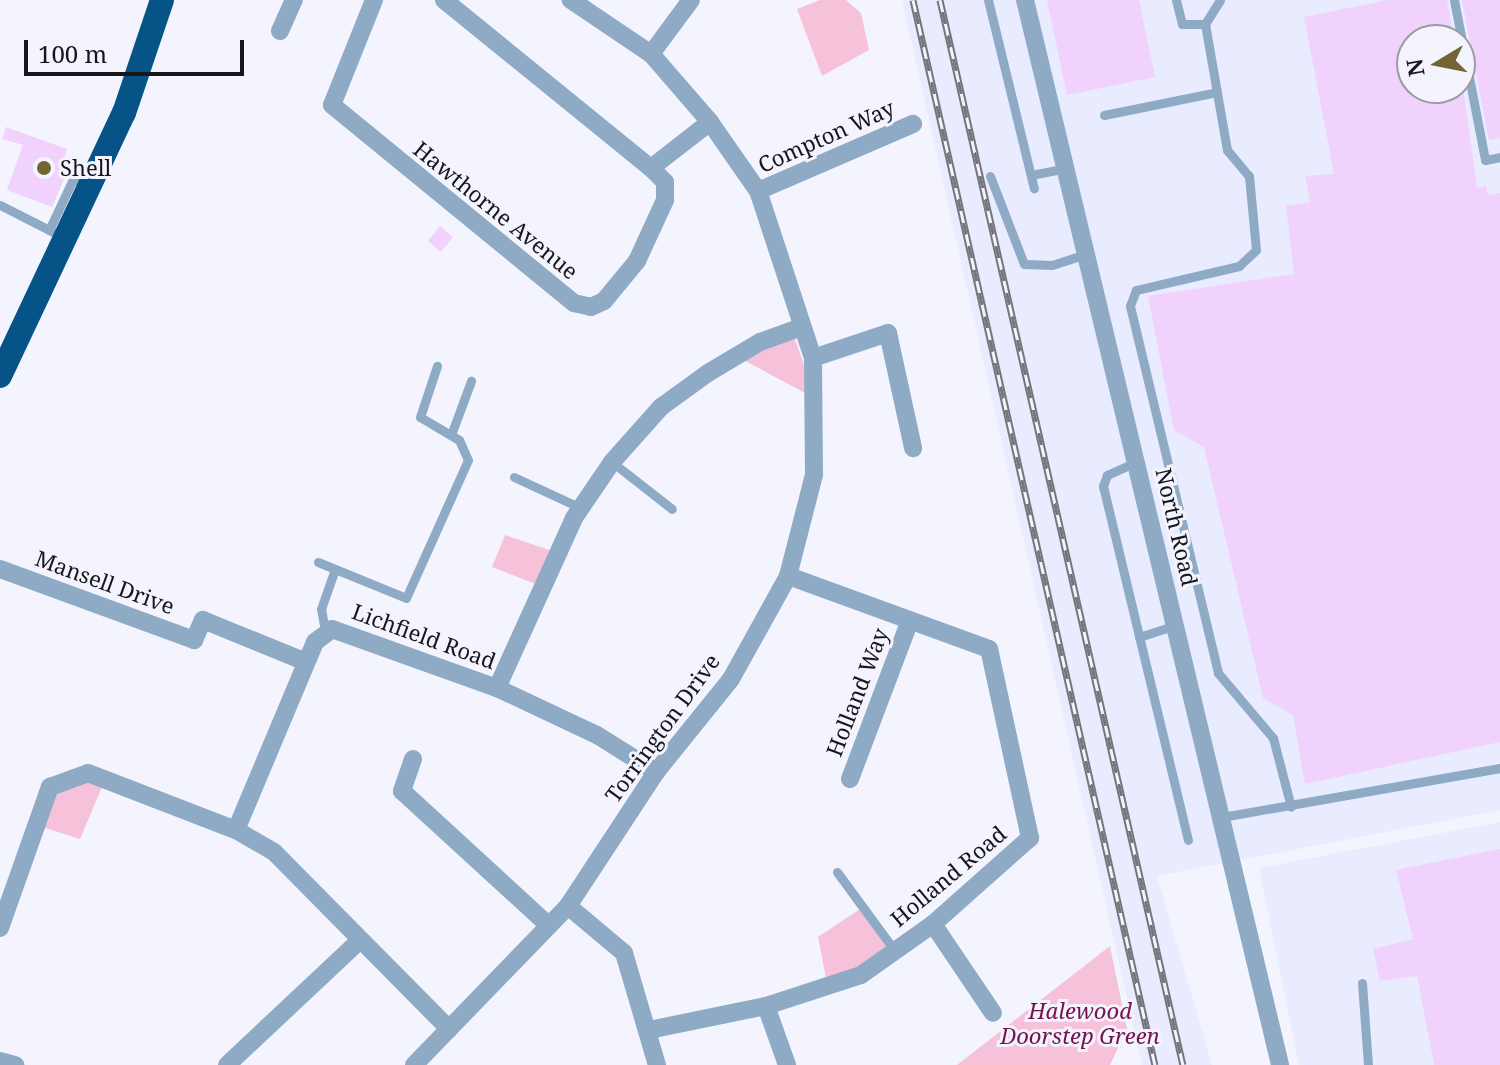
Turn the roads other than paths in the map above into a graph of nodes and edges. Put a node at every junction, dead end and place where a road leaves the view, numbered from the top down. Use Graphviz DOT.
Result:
graph roads {
  1 [pos="162,0"];
  2 [pos="294,0"];
  3 [pos="374,0"];
  4 [pos="571,0"];
  5 [pos="691,0"];
  6 [pos="988,0"];
  7 [pos="1025,0"];
  8 [pos="1176,0"];
  9 [pos="1220,0"];
  10 [pos="1454,0"];
  11 [pos="441,1"];
  12 [pos="1205,24"];
  13 [pos="280,31"];
  14 [pos="651,54"];
  15 [pos="1217,92"];
  16 [pos="1104,115"];
  17 [pos="710,122"];
  18 [pos="913,124"];
  19 [pos="1500,157"];
  20 [pos="651,168"];
  21 [pos="1066,168"];
  22 [pos="1031,175"];
  23 [pos="990,176"];
  24 [pos="1034,188"];
  25 [pos="758,191"];
  26 [pos="0,205"];
  27 [pos="58,234"];
  28 [pos="1086,254"];
  29 [pos="802,327"];
  30 [pos="813,358"];
  31 [pos="437,366"];
  32 [pos="0,376"];
  33 [pos="471,381"];
  34 [pos="451,435"];
  35 [pos="913,448"];
  36 [pos="612,462"];
  37 [pos="1136,462"];
  38 [pos="514,477"];
  39 [pos="581,508"];
  40 [pos="672,509"];
  41 [pos="318,562"];
  42 [pos="0,569"];
  43 [pos="335,569"];
  44 [pos="788,576"];
  45 [pos="909,623"];
  46 [pos="1175,625"];
  47 [pos="325,631"];
  48 [pos="1139,637"];
  49 [pos="306,662"];
  50 [pos="497,688"];
  51 [pos="413,759"];
  52 [pos="1500,768"];
  53 [pos="656,772"];
  54 [pos="850,779"];
  55 [pos="1291,807"];
  56 [pos="1222,817"];
  57 [pos="236,830"];
  58 [pos="1188,840"];
  59 [pos="837,872"];
  60 [pos="568,906"];
  61 [pos="933,924"];
  62 [pos="548,925"];
  63 [pos="0,928"];
  64 [pos="360,940"];
  65 [pos="895,951"];
  66 [pos="1362,983"];
  67 [pos="766,1006"];
  68 [pos="993,1013"];
  69 [pos="449,1029"];
  70 [pos="649,1030"];
  71 [pos="0,1061"];
  72 [pos="15,1065"];
  73 [pos="227,1065"];
  74 [pos="414,1065"];
  75 [pos="657,1065"];
  76 [pos="787,1065"];
  77 [pos="1280,1065"];
  78 [pos="1368,1065"];
  1 -- 27 [label="highway"];
  2 -- 13 [label="street"];
  3 -- 20 [label="street, Hawthorne Avenue"];
  4 -- 14 [label="street, Torrington Drive"];
  5 -- 14 [label="street"];
  6 -- 22 [label="lane"];
  7 -- 21 [label="street, North Road"];
  8 -- 12 [label="lane"];
  9 -- 12 [label="lane"];
  10 -- 19 [label="lane"];
  11 -- 20 [label="street"];
  12 -- 15 [label="lane"];
  14 -- 17 [label="street, Torrington Drive"];
  15 -- 16 [label="lane"];
  15 -- 55 [label="lane"];
  17 -- 20 [label="street"];
  17 -- 25 [label="street, Torrington Drive"];
  18 -- 25 [label="street, Compton Way"];
  21 -- 22 [label="lane"];
  21 -- 28 [label="street, North Road"];
  22 -- 24 [label="lane"];
  23 -- 28 [label="lane"];
  25 -- 29 [label="street, Torrington Drive"];
  26 -- 27 [label="lane"];
  27 -- 32 [label="highway"];
  28 -- 37 [label="street, North Road"];
  29 -- 30 [label="street, Torrington Drive"];
  29 -- 36 [label="street"];
  30 -- 35 [label="street"];
  30 -- 44 [label="street, Torrington Drive"];
  31 -- 34 [label="lane"];
  33 -- 34 [label="lane"];
  34 -- 43 [label="lane"];
  36 -- 39 [label="street"];
  36 -- 40 [label="lane"];
  37 -- 46 [label="street, North Road"];
  37 -- 48 [label="lane"];
  38 -- 39 [label="lane"];
  39 -- 50 [label="street"];
  41 -- 43 [label="lane"];
  42 -- 49 [label="street, Mansell Drive"];
  43 -- 47 [label="lane"];
  44 -- 45 [label="street, Holland Road"];
  44 -- 53 [label="street, Torrington Drive"];
  45 -- 54 [label="street, Holland Way"];
  45 -- 61 [label="street, Holland Road"];
  46 -- 48 [label="lane"];
  46 -- 56 [label="street, North Road"];
  47 -- 49 [label="street, Lichfield Road"];
  47 -- 50 [label="street, Lichfield Road"];
  48 -- 58 [label="lane"];
  49 -- 57 [label="street, Lichfield Road"];
  50 -- 53 [label="street, Lichfield Road"];
  51 -- 62 [label="street"];
  52 -- 55 [label="lane"];
  53 -- 60 [label="street, Torrington Drive"];
  55 -- 56 [label="lane"];
  56 -- 77 [label="street, North Road"];
  57 -- 63 [label="street"];
  57 -- 64 [label="street"];
  59 -- 65 [label="lane"];
  60 -- 62 [label="street, Torrington Drive"];
  60 -- 70 [label="street"];
  61 -- 65 [label="street, Holland Road"];
  61 -- 68 [label="street"];
  62 -- 69 [label="street, Torrington Drive"];
  64 -- 69 [label="street"];
  64 -- 73 [label="street"];
  65 -- 67 [label="street, Holland Road"];
  66 -- 78 [label="lane"];
  67 -- 70 [label="street, Holland Road"];
  67 -- 76 [label="street"];
  69 -- 74 [label="street, Torrington Drive"];
  70 -- 75 [label="street"];
  71 -- 72 [label="street"];
}
